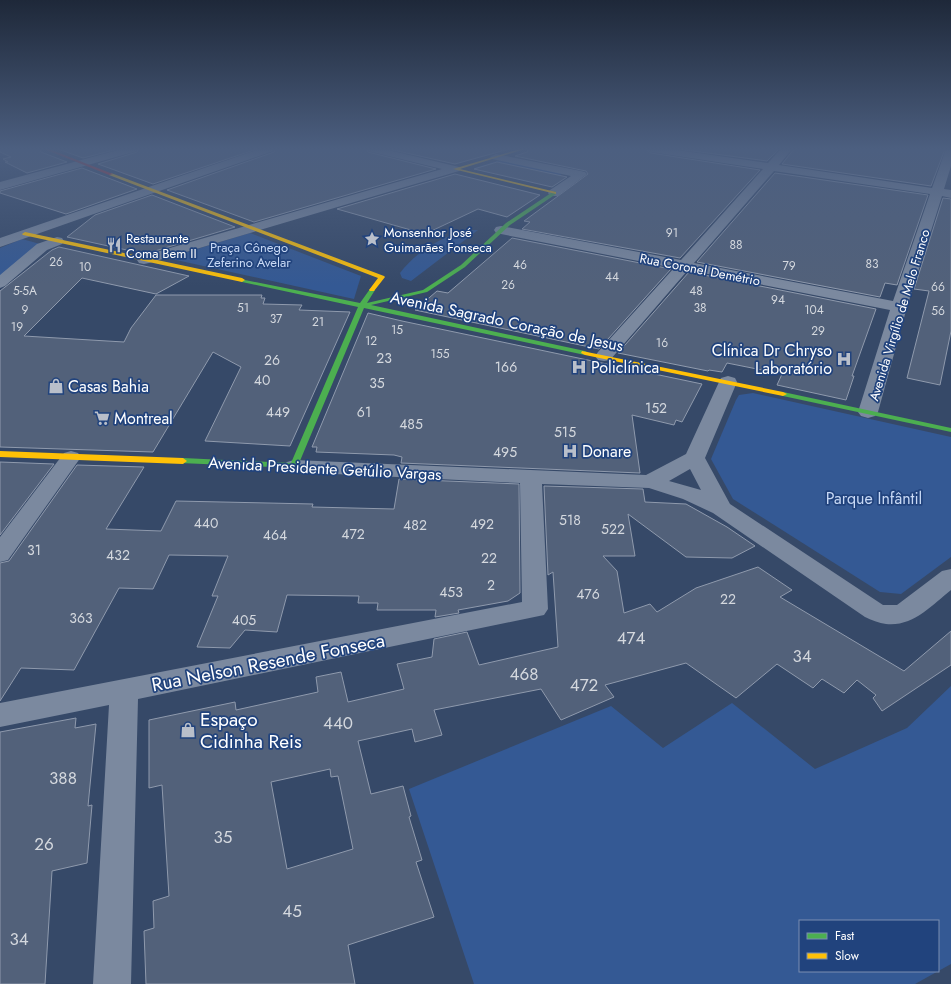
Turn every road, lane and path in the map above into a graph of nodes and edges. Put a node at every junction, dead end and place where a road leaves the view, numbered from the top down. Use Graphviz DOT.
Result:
graph roads {
  1 [pos="136,195"];
  2 [pos="168,195"];
  3 [pos="365,195"];
  4 [pos="551,195"];
  5 [pos="746,195"];
  6 [pos="943,195"];
  7 [pos="251,228"];
  8 [pos="501,230"];
  9 [pos="25,234"];
  10 [pos="57,241"];
  11 [pos="0,243"];
  12 [pos="144,260"];
  13 [pos="684,266"];
  14 [pos="0,283"];
  15 [pos="362,305"];
  16 [pos="899,307"];
  17 [pos="604,356"];
  18 [pos="728,382"];
  19 [pos="868,412"];
  20 [pos="951,430"];
  21 [pos="0,454"];
  22 [pos="71,457"];
  23 [pos="695,458"];
  24 [pos="294,466"];
  25 [pos="531,478"];
  26 [pos="650,482"];
  27 [pos="721,508"];
  28 [pos="0,554"];
  29 [pos="951,577"];
  30 [pos="124,690"];
  31 [pos="0,715"];
  32 [pos="112,984"];
  1 -- 9 [label="street"];
  2 -- 7 [label="street"];
  3 -- 7 [label="street"];
  4 -- 8 [label="street"];
  5 -- 13 [label="street"];
  6 -- 16 [label="street, Avenida Virgílio de Melo Franco"];
  7 -- 12 [label="street"];
  7 -- 15 [label="street"];
  8 -- 13 [label="street, Rua Coronel Demétrio"];
  8 -- 15 [label="street"];
  9 -- 10 [label="street"];
  9 -- 11 [label="street"];
  10 -- 12 [label="street"];
  10 -- 14 [label="street"];
  12 -- 15 [label="street, Avenida Sagrado Coração de Jesus"];
  13 -- 16 [label="street, Rua Coronel Demétrio"];
  13 -- 17 [label="street"];
  15 -- 17 [label="street, Avenida Sagrado Coração de Jesus"];
  15 -- 24 [label="street"];
  16 -- 19 [label="street, Avenida Virgílio de Melo Franco"];
  17 -- 18 [label="street, Avenida Sagrado Coração de Jesus"];
  18 -- 19 [label="street, Avenida Sagrado Coração de Jesus"];
  18 -- 23 [label="street"];
  19 -- 20 [label="street, Avenida Sagrado Coração de Jesus"];
  21 -- 22 [label="street, Avenida Presidente Getúlio Vargas"];
  22 -- 24 [label="street, Avenida Presidente Getúlio Vargas"];
  22 -- 28 [label="street"];
  23 -- 26 [label="street, Avenida Presidente Getúlio Vargas"];
  23 -- 27 [label="street"];
  24 -- 25 [label="street, Avenida Presidente Getúlio Vargas"];
  25 -- 26 [label="street, Avenida Presidente Getúlio Vargas"];
  25 -- 30 [label="street, Rua Nelson Resende Fonseca"];
  26 -- 27 [label="street, Avenida Presidente Getúlio Vargas"];
  27 -- 29 [label="street, Avenida Presidente Getúlio Vargas"];
  30 -- 31 [label="street, Rua Nelson Resende Fonseca"];
  30 -- 32 [label="street"];
}
